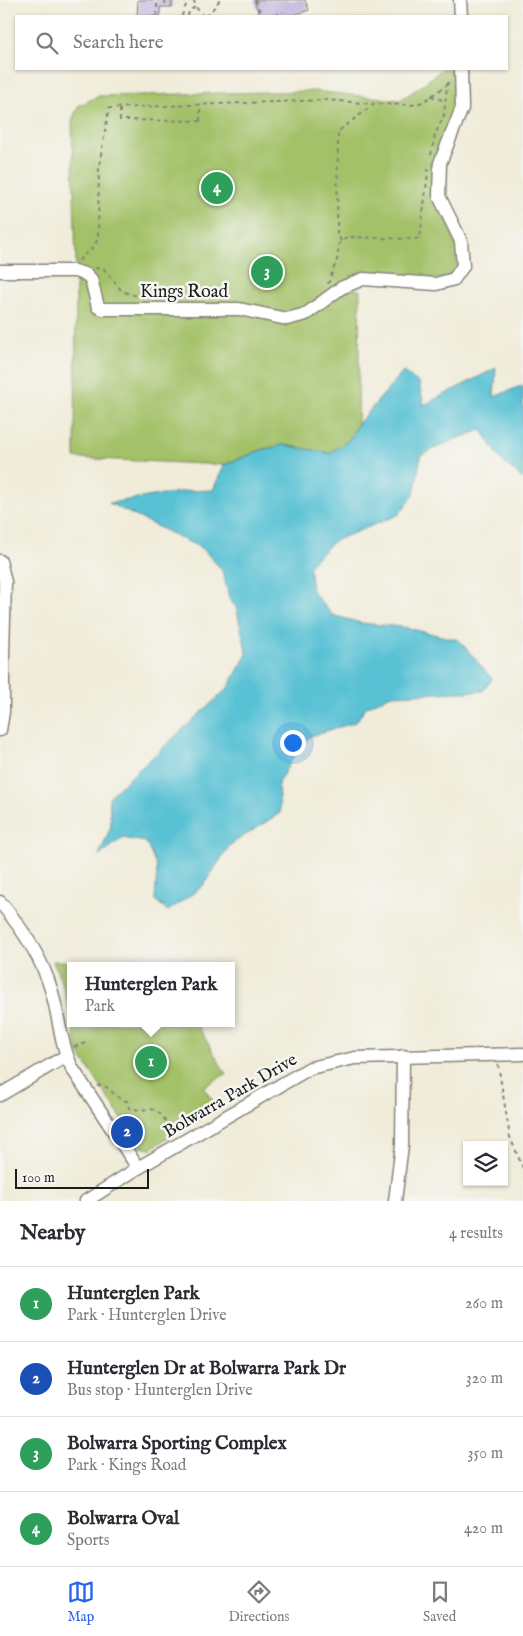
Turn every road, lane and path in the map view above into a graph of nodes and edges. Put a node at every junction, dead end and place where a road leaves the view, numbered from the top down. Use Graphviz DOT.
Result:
graph roads {
  1 [pos="157,0"];
  2 [pos="166,0"];
  3 [pos="170,0"];
  4 [pos="189,0"];
  5 [pos="194,0"];
  6 [pos="220,0"];
  7 [pos="255,0"];
  8 [pos="460,0"];
  9 [pos="195,6"];
  10 [pos="283,12"];
  11 [pos="156,15"];
  12 [pos="182,15"];
  13 [pos="188,15"];
  14 [pos="204,15"];
  15 [pos="206,15"];
  16 [pos="262,15"];
  17 [pos="278,15"];
  18 [pos="460,15"];
  19 [pos="461,70"];
  20 [pos="452,78"];
  21 [pos="447,85"];
  22 [pos="431,96"];
  23 [pos="446,101"];
  24 [pos="200,104"];
  25 [pos="374,104"];
  26 [pos="120,108"];
  27 [pos="200,121"];
  28 [pos="204,121"];
  29 [pos="341,242"];
  30 [pos="78,263"];
  31 [pos="0,271"];
  32 [pos="92,274"];
  33 [pos="327,288"];
  34 [pos="144,298"];
  35 [pos="0,561"];
  36 [pos="1,653"];
  37 [pos="0,730"];
  38 [pos="0,902"];
  39 [pos="88,1042"];
  40 [pos="70,1051"];
  41 [pos="523,1054"];
  42 [pos="403,1056"];
  43 [pos="506,1064"];
  44 [pos="97,1086"];
  45 [pos="0,1095"];
  46 [pos="173,1134"];
  47 [pos="138,1168"];
  48 [pos="523,1168"];
  49 [pos="86,1201"];
  50 [pos="396,1201"];
  1 -- 11 [label="path"];
  2 -- 3 [label="path"];
  4 -- 12 [label="path"];
  5 -- 9 [label="path"];
  6 -- 15 [label="path"];
  7 -- 16 [label="path"];
  8 -- 18 [label="street"];
  9 -- 13 [label="path"];
  9 -- 14 [label="path"];
  10 -- 17 [label="path"];
  19 -- 32 [label="street, Kings Road"];
  20 -- 21 [label="path"];
  21 -- 22 [label="path"];
  21 -- 23 [label="path"];
  22 -- 23 [label="path"];
  22 -- 25 [label="path"];
  23 -- 29 [label="path"];
  24 -- 25 [label="path"];
  24 -- 26 [label="path"];
  24 -- 27 [label="path"];
  25 -- 29 [label="path"];
  26 -- 27 [label="path"];
  26 -- 30 [label="path"];
  27 -- 28 [label="path"];
  29 -- 33 [label="path"];
  31 -- 32 [label="street"];
  32 -- 34 [label="path"];
  35 -- 36 [label="street"];
  36 -- 37 [label="street"];
  38 -- 40 [label="street"];
  39 -- 40 [label="path"];
  40 -- 45 [label="street"];
  40 -- 47 [label="street"];
  41 -- 42 [label="street, Bolwarra Park Drive"];
  42 -- 47 [label="street, Bolwarra Park Drive"];
  42 -- 50 [label="street"];
  43 -- 48 [label="path"];
  44 -- 46 [label="path"];
  47 -- 49 [label="street, Bolwarra Park Drive"];
}
